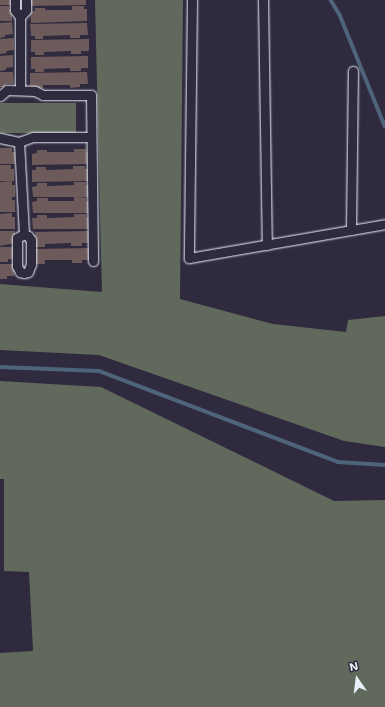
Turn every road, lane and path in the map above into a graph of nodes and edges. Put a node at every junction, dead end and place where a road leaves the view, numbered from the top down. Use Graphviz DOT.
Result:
graph roads {
  1 [pos="15,0"];
  2 [pos="26,0"];
  3 [pos="192,0"];
  4 [pos="262,0"];
  5 [pos="20,18"];
  6 [pos="353,71"];
  7 [pos="20,90"];
  8 [pos="0,96"];
  9 [pos="92,137"];
  10 [pos="0,138"];
  11 [pos="20,142"];
  12 [pos="385,224"];
  13 [pos="352,230"];
  14 [pos="24,234"];
  15 [pos="267,245"];
  16 [pos="93,261"];
  1 -- 5 [label="street"];
  2 -- 5 [label="street"];
  3 -- 15 [label="street"];
  4 -- 15 [label="street"];
  5 -- 7 [label="street"];
  6 -- 13 [label="street"];
  7 -- 8 [label="street"];
  7 -- 9 [label="street"];
  9 -- 11 [label="street"];
  9 -- 16 [label="street"];
  10 -- 11 [label="street"];
  11 -- 14 [label="street"];
  12 -- 13 [label="street"];
  13 -- 15 [label="street"];
}
